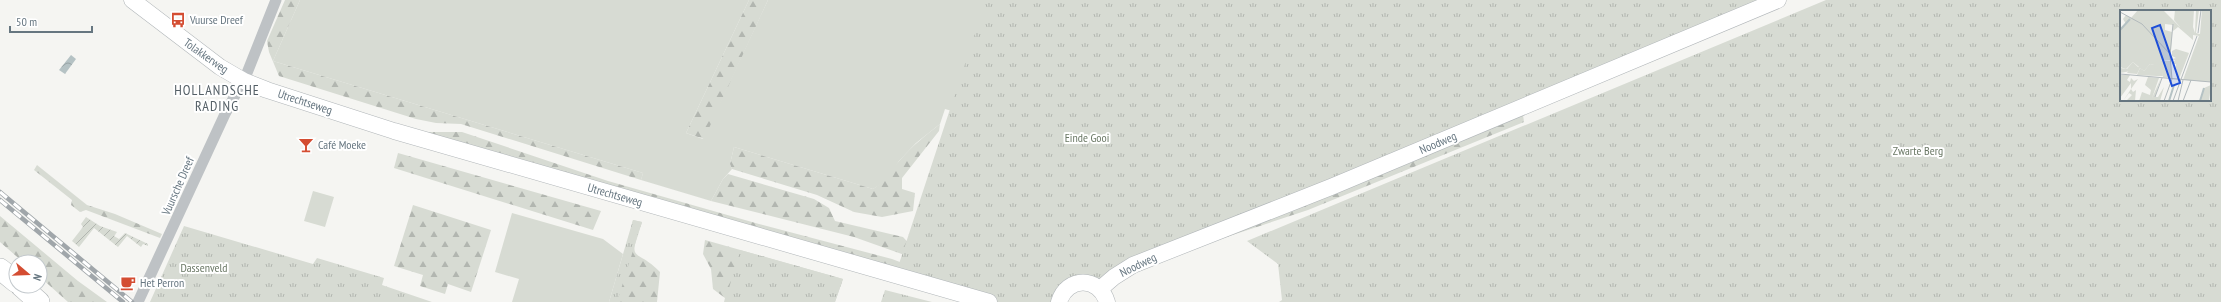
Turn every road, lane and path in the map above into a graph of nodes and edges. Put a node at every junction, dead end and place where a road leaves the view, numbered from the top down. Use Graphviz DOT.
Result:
graph roads {
  1 [pos="132,0"];
  2 [pos="276,0"];
  3 [pos="1778,0"];
  4 [pos="244,81"];
  5 [pos="0,269"];
  6 [pos="8,276"];
  7 [pos="30,294"];
  8 [pos="1104,295"];
  9 [pos="39,302"];
  10 [pos="138,302"];
  11 [pos="989,302"];
  12 [pos="1059,302"];
  1 -- 4 [label="main road, Tolakkerweg"];
  2 -- 4 [label="street, Vuursche Dreef"];
  3 -- 8 [label="main road, Noodweg"];
  4 -- 10 [label="street, Vuursche Dreef"];
  4 -- 11 [label="main road, Utrechtseweg"];
  5 -- 6 [label="highway"];
  7 -- 9 [label="highway"];
  8 -- 12 [label="main road"];
}
